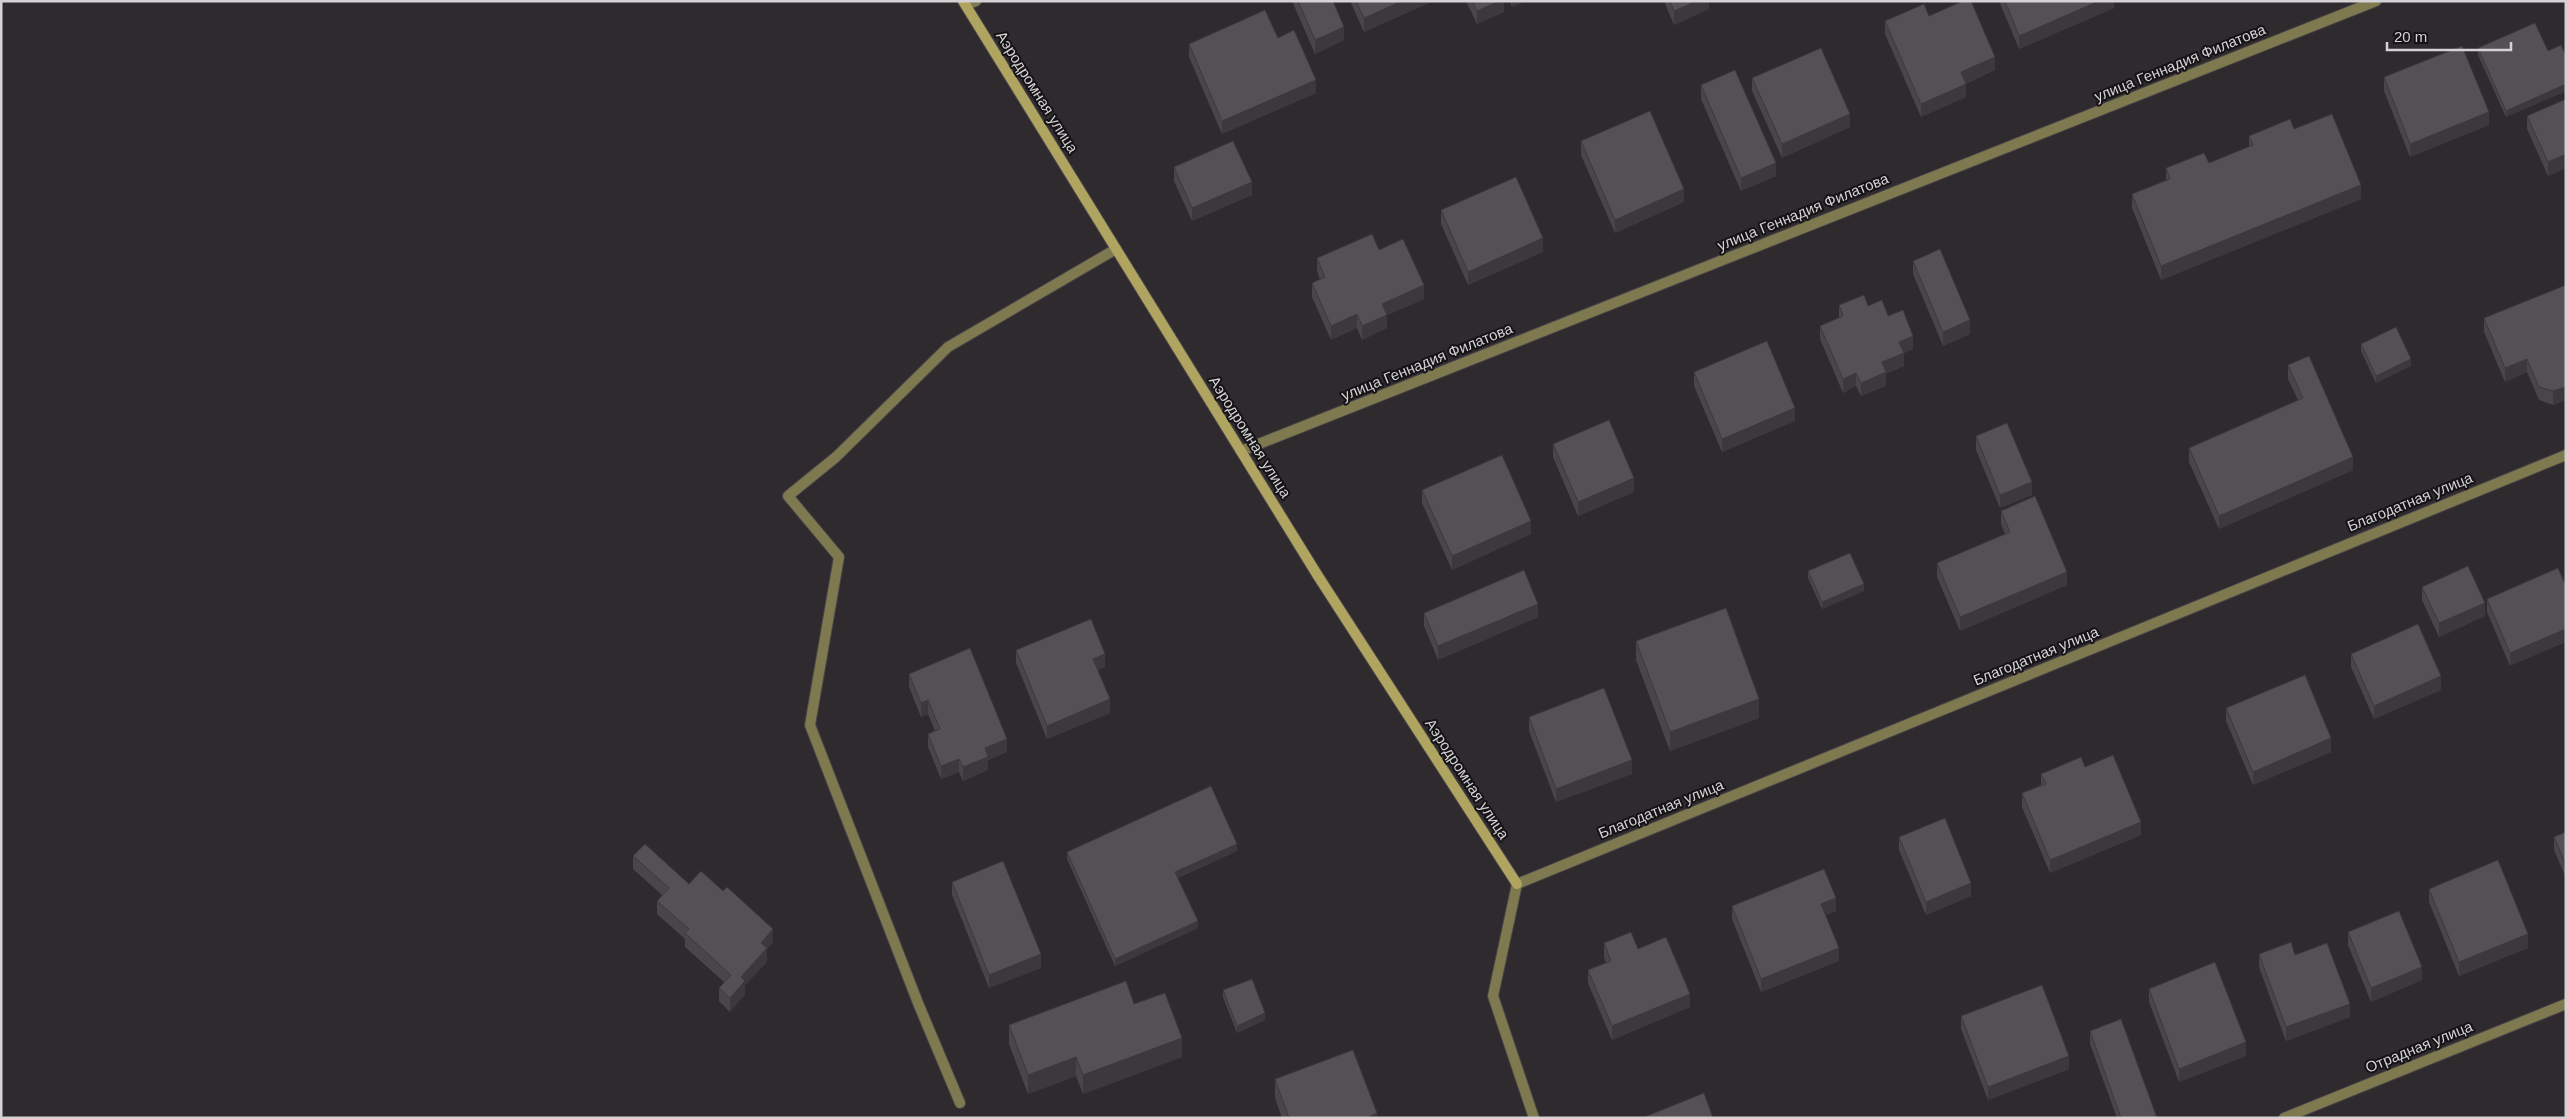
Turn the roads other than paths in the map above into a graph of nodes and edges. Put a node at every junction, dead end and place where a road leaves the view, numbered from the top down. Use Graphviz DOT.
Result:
graph roads {
  1 [pos="976,1"];
  2 [pos="2376,1"];
  3 [pos="965,3"];
  4 [pos="1116,249"];
  5 [pos="1241,451"];
  6 [pos="2566,455"];
  7 [pos="1517,884"];
  8 [pos="2566,1004"];
  9 [pos="960,1103"];
  10 [pos="1534,1118"];
  11 [pos="2284,1118"];
  1 -- 3 [label="street"];
  2 -- 5 [label="street, улица Геннадия Филатова"];
  3 -- 4 [label="street, Аэродромная улица"];
  4 -- 5 [label="street, Аэродромная улица"];
  4 -- 9 [label="street"];
  5 -- 7 [label="street, Аэродромная улица"];
  6 -- 7 [label="street, Благодатная улица"];
  7 -- 10 [label="street"];
  8 -- 11 [label="street, Отрадная улица"];
}
